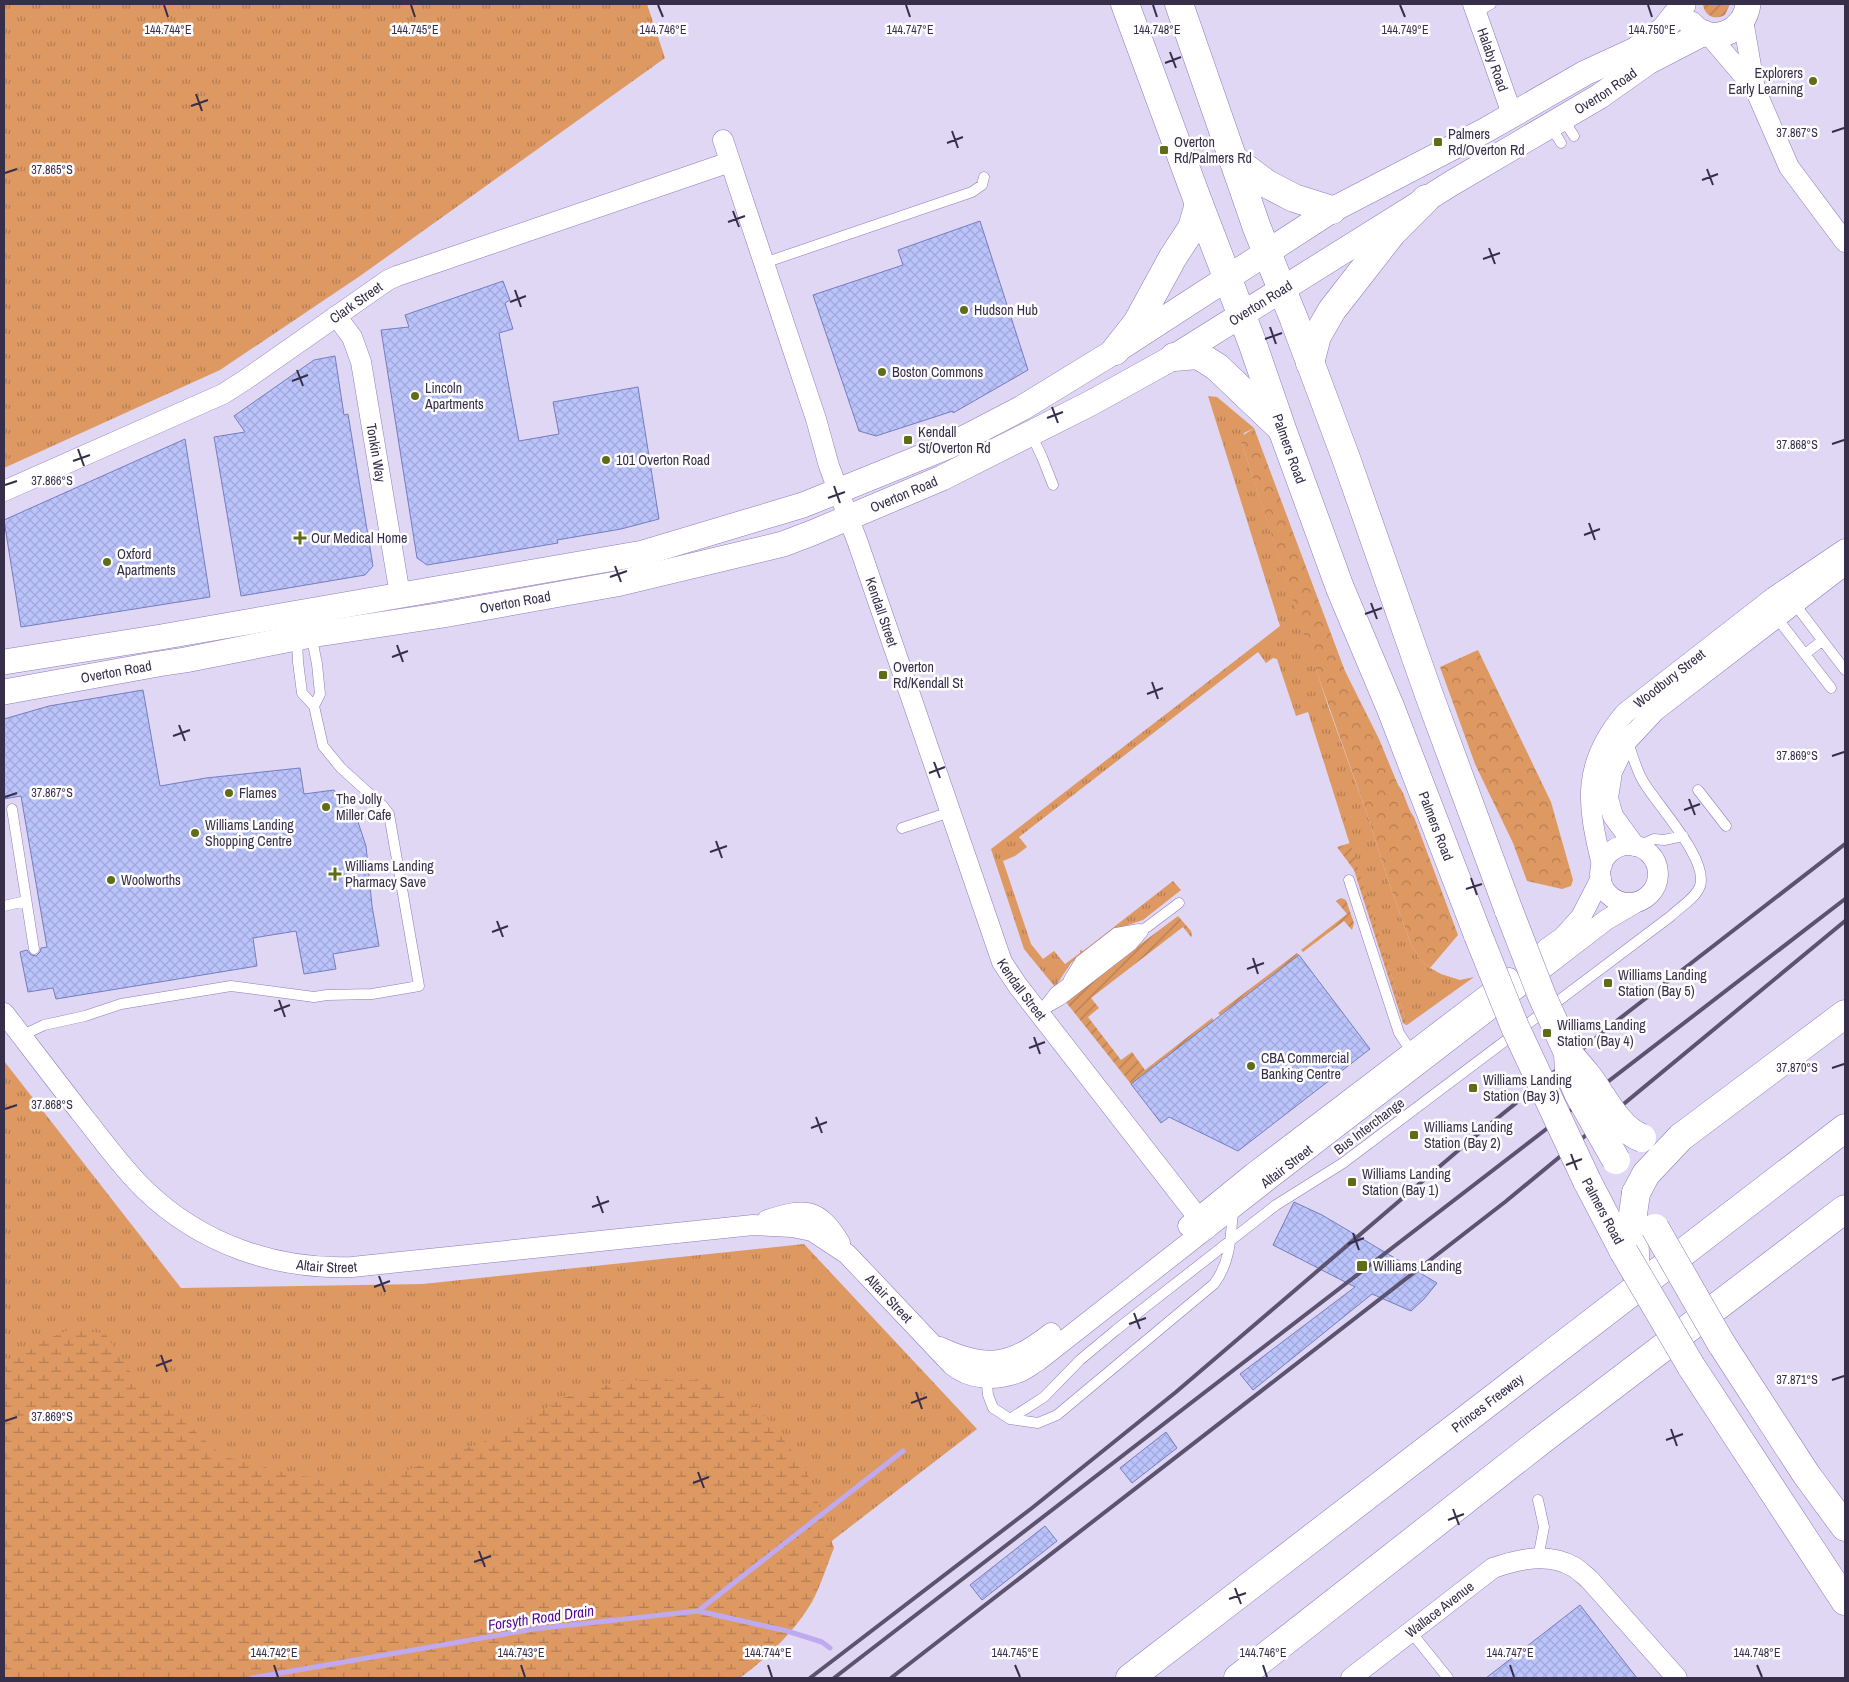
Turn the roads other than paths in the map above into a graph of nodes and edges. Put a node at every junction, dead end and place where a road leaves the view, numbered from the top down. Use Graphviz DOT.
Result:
graph roads {
  1 [pos="1125,4"];
  2 [pos="1179,4"];
  3 [pos="1683,4"];
  4 [pos="1480,7"];
  5 [pos="1745,12"];
  6 [pos="1706,34"];
  7 [pos="1755,89"];
  8 [pos="1539,100"];
  9 [pos="1512,114"];
  10 [pos="1562,131"];
  11 [pos="723,140"];
  12 [pos="1232,158"];
  13 [pos="730,162"];
  14 [pos="984,177"];
  15 [pos="1426,199"];
  16 [pos="1199,204"];
  17 [pos="1332,210"];
  18 [pos="1845,242"];
  19 [pos="1266,252"];
  20 [pos="764,263"];
  21 [pos="1227,277"];
  22 [pos="1282,290"];
  23 [pos="1242,315"];
  24 [pos="336,316"];
  25 [pos="1115,351"];
  26 [pos="1174,357"];
  27 [pos="1310,363"];
  28 [pos="1282,429"];
  29 [pos="1031,434"];
  30 [pos="1053,485"];
  31 [pos="4,491"];
  32 [pos="838,492"];
  33 [pos="848,519"];
  34 [pos="1845,549"];
  35 [pos="1845,565"];
  36 [pos="400,595"];
  37 [pos="1774,597"];
  38 [pos="1794,603"];
  39 [pos="1777,618"];
  40 [pos="303,626"];
  41 [pos="1822,641"];
  42 [pos="1805,654"];
  43 [pos="4,662"];
  44 [pos="1845,670"];
  45 [pos="1831,688"];
  46 [pos="4,692"];
  47 [pos="314,706"];
  48 [pos="1628,741"];
  49 [pos="1698,790"];
  50 [pos="12,809"];
  51 [pos="950,812"];
  52 [pos="1726,826"];
  53 [pos="902,828"];
  54 [pos="1683,836"];
  55 [pos="1636,846"];
  56 [pos="1601,872"];
  57 [pos="1349,880"];
  58 [pos="26,901"];
  59 [pos="1636,902"];
  60 [pos="1179,903"];
  61 [pos="4,906"];
  62 [pos="1147,927"];
  63 [pos="34,949"];
  64 [pos="4,1013"];
  65 [pos="1039,1013"];
  66 [pos="1845,1014"];
  67 [pos="21,1036"];
  68 [pos="1568,1054"];
  69 [pos="1416,1058"];
  70 [pos="1845,1128"];
  71 [pos="1681,1137"];
  72 [pos="1636,1193"];
  73 [pos="1233,1208"];
  74 [pos="1845,1209"];
  75 [pos="1202,1223"];
  76 [pos="1230,1241"];
  77 [pos="1636,1272"];
  78 [pos="986,1370"];
  79 [pos="1010,1419"];
  80 [pos="1538,1500"];
  81 [pos="1845,1527"];
  82 [pos="1538,1558"];
  83 [pos="1845,1601"];
  84 [pos="1411,1632"];
  85 [pos="1130,1678"];
  86 [pos="1238,1678"];
  87 [pos="1351,1678"];
  88 [pos="1448,1678"];
  89 [pos="1677,1678"];
  1 -- 16 [label="highway, Palmers Road"];
  2 -- 12 [label="highway"];
  3 -- 6 [label="street"];
  3 -- 8 [label="street, Overton Road"];
  4 -- 9 [label="street, Halaby Road"];
  5 -- 6 [label="street, Overton Road"];
  5 -- 7 [label="street"];
  6 -- 7 [label="street"];
  6 -- 10 [label="street, Overton Road"];
  7 -- 18 [label="street"];
  8 -- 9 [label="street, Overton Road"];
  8 -- 10 [label="street"];
  9 -- 17 [label="street, Overton Road"];
  10 -- 15 [label="street, Overton Road"];
  11 -- 13 [label="street, Kendall Street"];
  12 -- 17 [label="highway"];
  12 -- 19 [label="highway"];
  13 -- 20 [label="street, Kendall Street"];
  13 -- 24 [label="street, Clark Street"];
  14 -- 20 [label="lane"];
  15 -- 22 [label="street, Overton Road"];
  15 -- 27 [label="highway"];
  16 -- 21 [label="highway, Palmers Road"];
  16 -- 25 [label="highway"];
  17 -- 19 [label="street, Overton Road"];
  19 -- 21 [label="street, Overton Road"];
  19 -- 22 [label="highway"];
  20 -- 32 [label="street, Kendall Street"];
  21 -- 23 [label="highway, Palmers Road"];
  21 -- 25 [label="street, Overton Road"];
  22 -- 23 [label="street, Overton Road"];
  22 -- 27 [label="highway"];
  23 -- 26 [label="street, Overton Road"];
  23 -- 28 [label="highway, Palmers Road"];
  24 -- 31 [label="street, Clark Street"];
  24 -- 36 [label="street, Tonkin Way"];
  25 -- 32 [label="street, Overton Road"];
  26 -- 28 [label="highway"];
  26 -- 29 [label="street, Overton Road"];
  27 -- 68 [label="highway, bridge"];
  28 -- 77 [label="highway, Palmers Road, bridge"];
  29 -- 30 [label="lane"];
  29 -- 33 [label="street, Overton Road"];
  32 -- 33 [label="street, Kendall Street"];
  32 -- 36 [label="street, Overton Road"];
  33 -- 40 [label="street, Overton Road"];
  33 -- 51 [label="street, Kendall Street"];
  34 -- 37 [label="street, Woodbury Street"];
  35 -- 38 [label="street, Woodbury Street"];
  36 -- 40 [label="street, Overton Road"];
  37 -- 38 [label="street"];
  37 -- 39 [label="street"];
  37 -- 56 [label="street, Woodbury Street"];
  38 -- 39 [label="street, Woodbury Street"];
  38 -- 41 [label="lane"];
  39 -- 42 [label="lane"];
  39 -- 48 [label="street, Woodbury Street"];
  40 -- 43 [label="street, Overton Road"];
  40 -- 46 [label="street, Overton Road"];
  40 -- 47 [label="lane"];
  40 -- 47 [label="lane"];
  41 -- 42 [label="lane"];
  41 -- 44 [label="lane"];
  42 -- 45 [label="lane"];
  47 -- 67 [label="lane"];
  48 -- 54 [label="lane, Bus Interchange"];
  48 -- 55 [label="street, Woodbury Street"];
  49 -- 52 [label="lane"];
  50 -- 58 [label="lane"];
  51 -- 53 [label="lane"];
  51 -- 65 [label="street, Kendall Street"];
  54 -- 55 [label="lane"];
  54 -- 76 [label="lane, Bus Interchange"];
  55 -- 56 [label="street"];
  55 -- 59 [label="street"];
  56 -- 59 [label="street"];
  56 -- 69 [label="street, Altair Street"];
  57 -- 69 [label="lane"];
  58 -- 61 [label="lane"];
  58 -- 63 [label="lane"];
  59 -- 69 [label="street, Altair Street"];
  60 -- 62 [label="lane"];
  62 -- 65 [label="lane"];
  62 -- 65 [label="lane"];
  64 -- 67 [label="street, Altair Street"];
  65 -- 75 [label="street, Kendall Street"];
  66 -- 71 [label="highway"];
  67 -- 78 [label="street, Altair Street"];
  68 -- 71 [label="highway, bridge"];
  68 -- 72 [label="highway, bridge"];
  69 -- 73 [label="street, Altair Street"];
  69 -- 75 [label="street, Altair Street"];
  70 -- 85 [label="highway, Princes Freeway"];
  71 -- 72 [label="highway"];
  72 -- 77 [label="highway"];
  72 -- 81 [label="highway, bridge"];
  73 -- 75 [label="street, Altair Street"];
  73 -- 76 [label="lane"];
  74 -- 86 [label="highway"];
  75 -- 78 [label="street, Altair Street"];
  76 -- 79 [label="lane, Bus Interchange"];
  76 -- 79 [label="lane"];
  77 -- 83 [label="highway, Palmers Road, bridge"];
  78 -- 79 [label="lane"];
  80 -- 82 [label="lane"];
  82 -- 84 [label="street, Wallace Avenue"];
  82 -- 89 [label="street, Wallace Avenue"];
  84 -- 87 [label="street, Wallace Avenue"];
  84 -- 88 [label="lane"];
}
